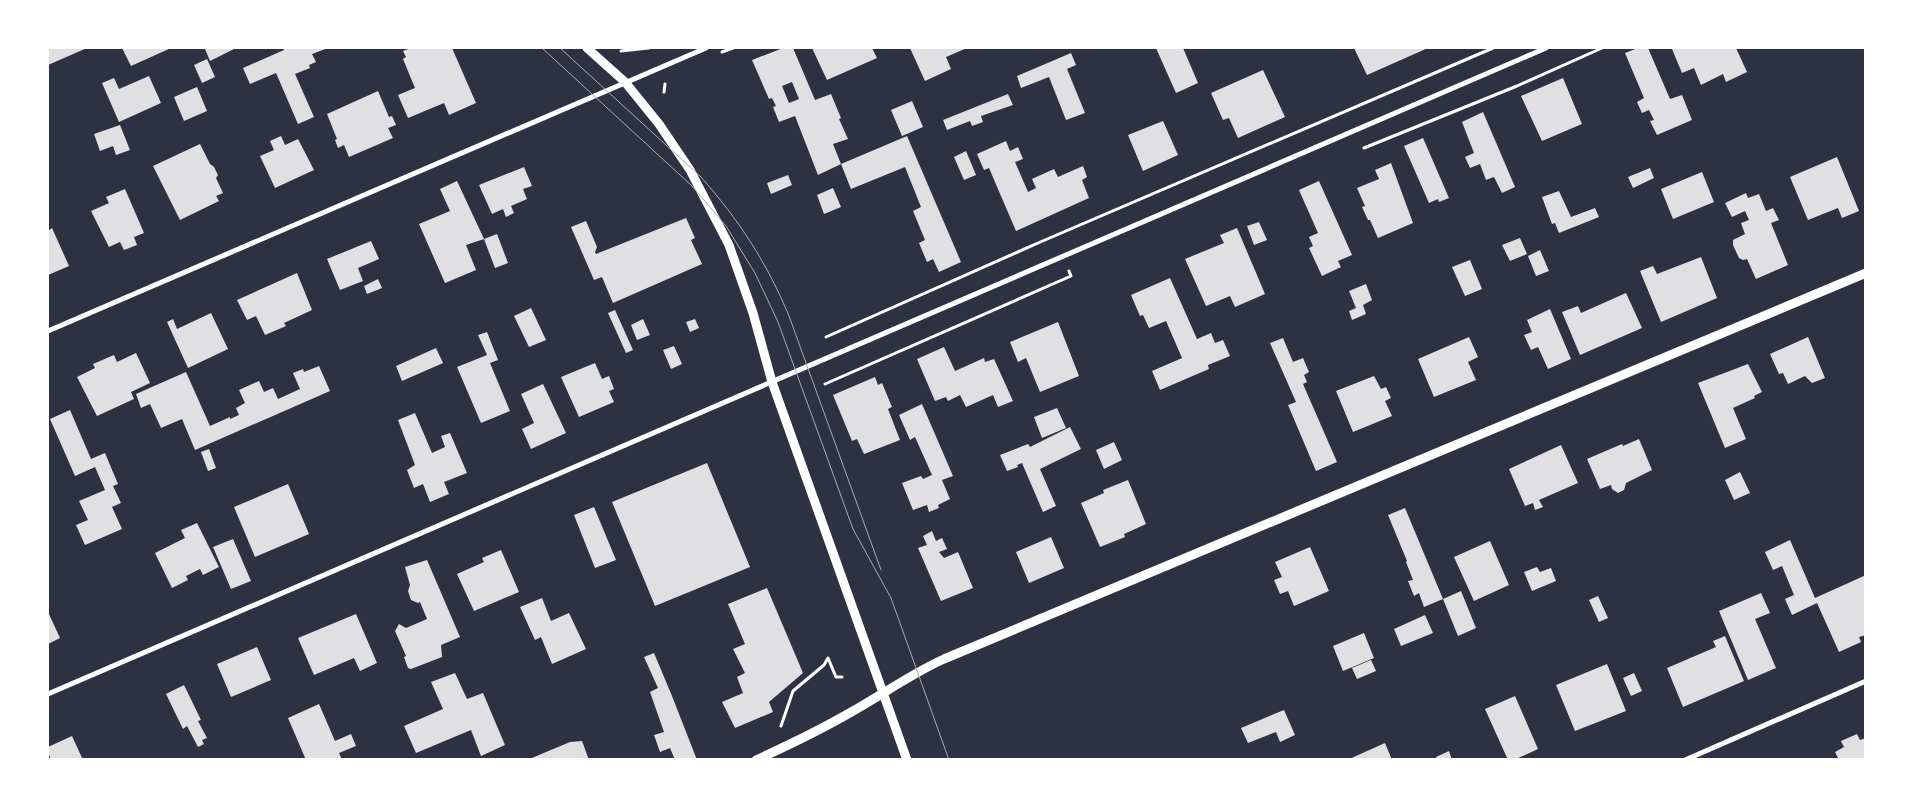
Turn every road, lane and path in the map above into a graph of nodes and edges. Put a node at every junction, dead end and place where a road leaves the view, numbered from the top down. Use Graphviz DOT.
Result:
graph roads {
  1 [pos="587,48"];
  2 [pos="649,48"];
  3 [pos="706,48"];
  4 [pos="1493,48"];
  5 [pos="1546,48"];
  6 [pos="1602,48"];
  7 [pos="621,51"];
  8 [pos="626,82"];
  9 [pos="1360,149"];
  10 [pos="1068,269"];
  11 [pos="1866,273"];
  12 [pos="48,331"];
  13 [pos="820,340"];
  14 [pos="772,382"];
  15 [pos="825,384"];
  16 [pos="842,677"];
  17 [pos="1866,680"];
  18 [pos="884,692"];
  19 [pos="48,694"];
  20 [pos="779,730"];
  21 [pos="756,760"];
  22 [pos="907,760"];
  23 [pos="1685,760"];
  1 -- 8 [label="street"];
  2 -- 7 [label="path"];
  3 -- 8 [label="street"];
  4 -- 13 [label="path"];
  5 -- 14 [label="street"];
  6 -- 9 [label="path"];
  8 -- 12 [label="street"];
  8 -- 14 [label="street"];
  10 -- 15 [label="path"];
  11 -- 18 [label="street"];
  14 -- 18 [label="street"];
  14 -- 19 [label="street"];
  16 -- 20 [label="path"];
  17 -- 23 [label="street"];
  18 -- 21 [label="street"];
  18 -- 22 [label="street"];
}
